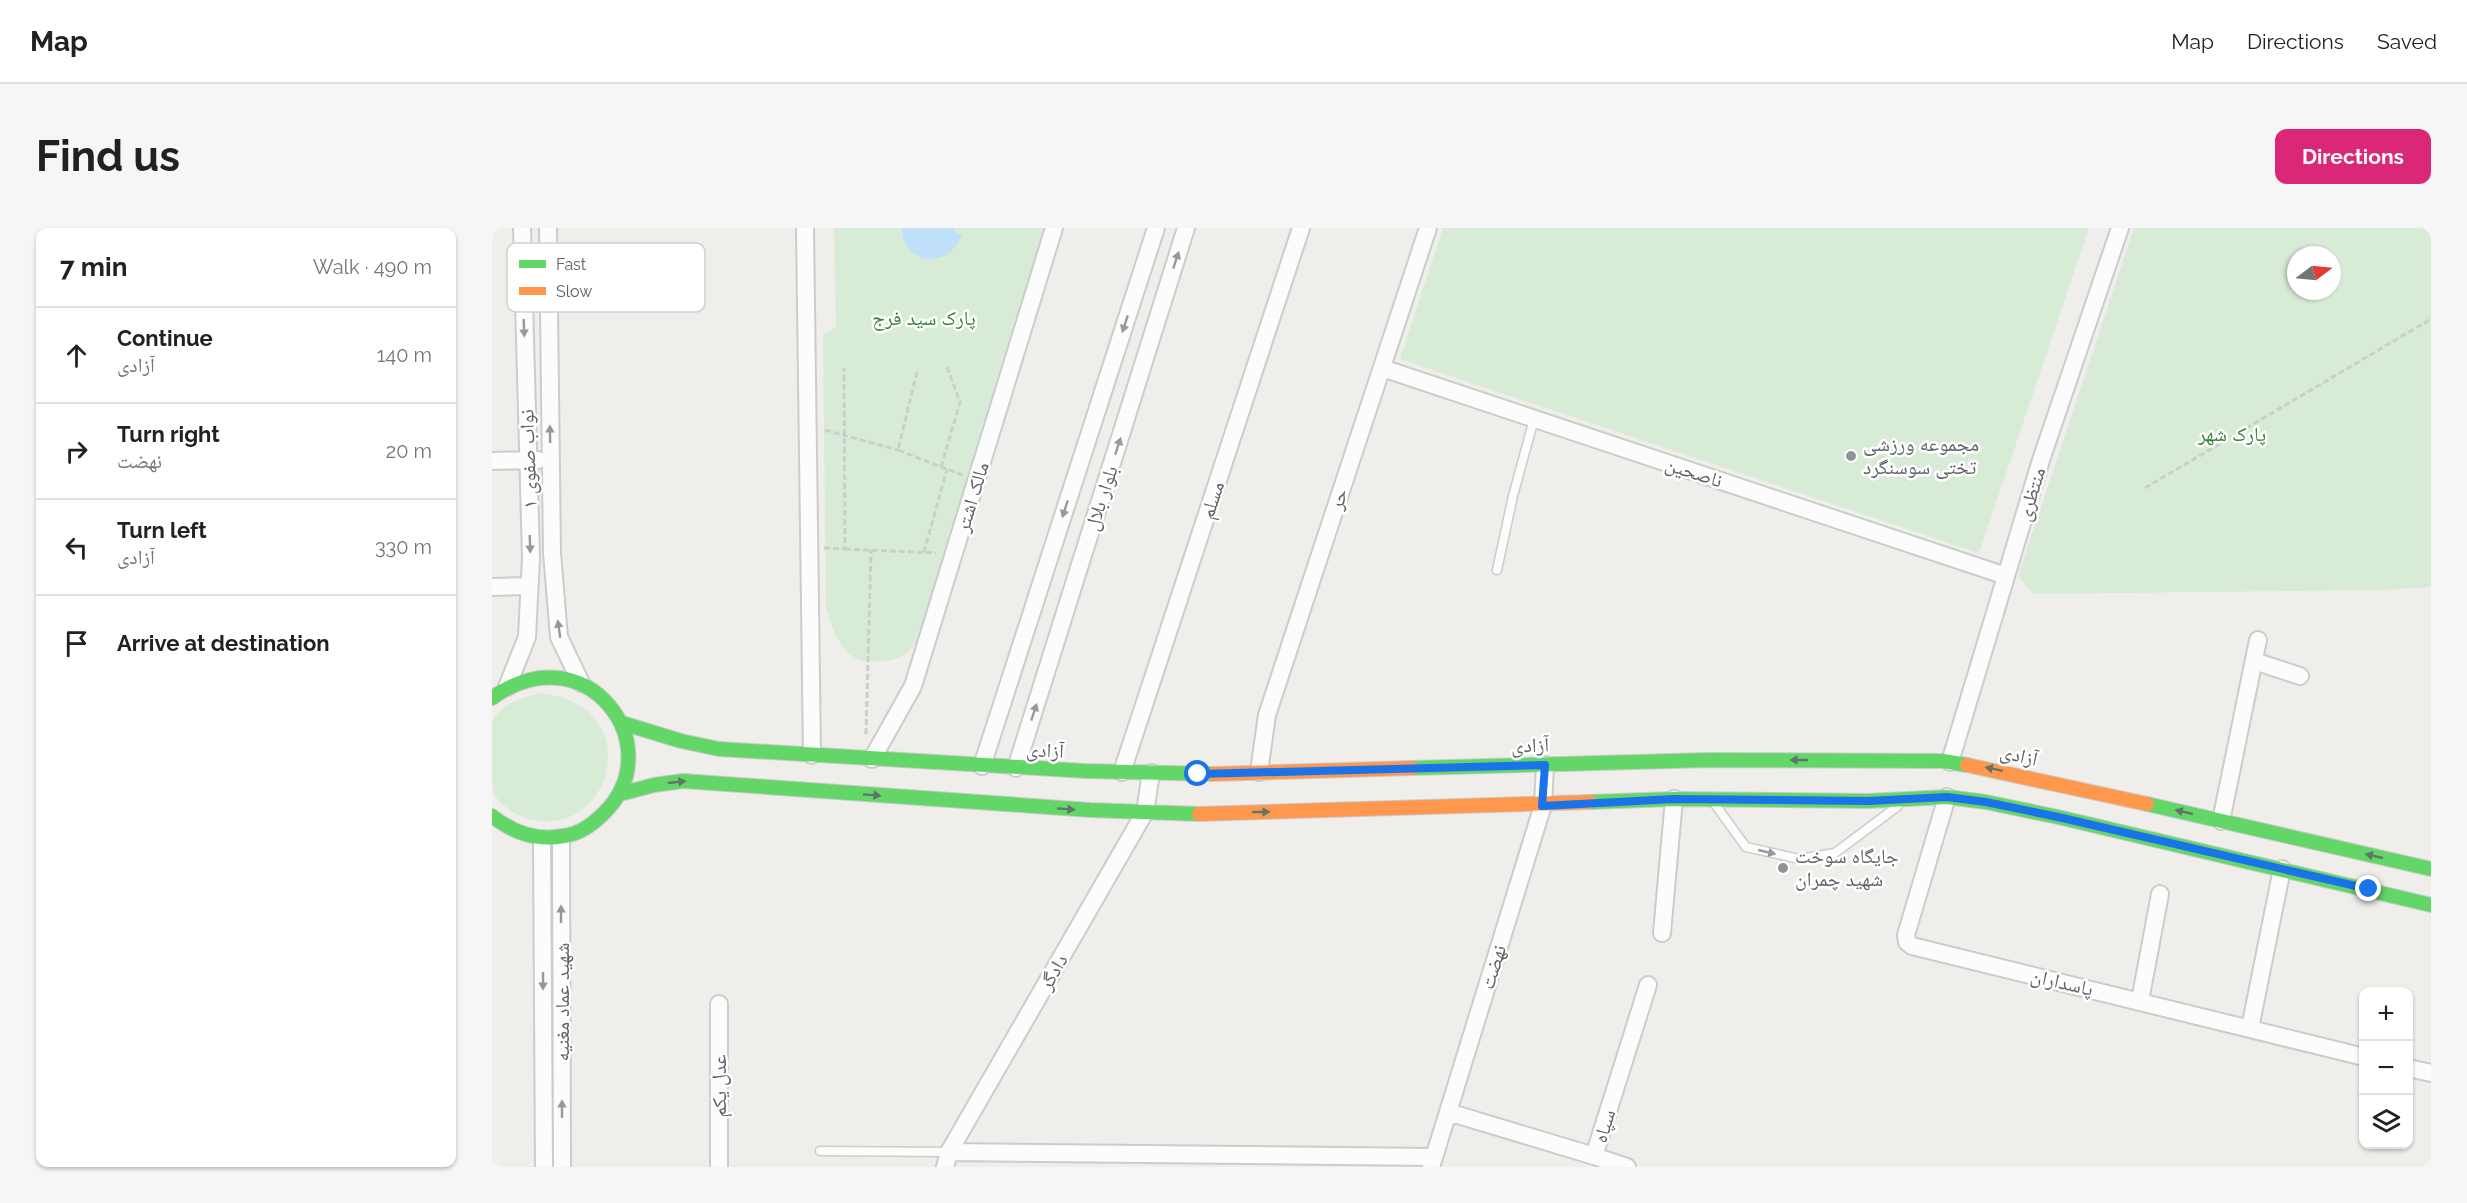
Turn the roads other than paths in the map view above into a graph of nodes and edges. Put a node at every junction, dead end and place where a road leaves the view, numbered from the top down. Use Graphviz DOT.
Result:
graph roads {
  1 [pos="522,228"];
  2 [pos="549,228"];
  3 [pos="805,228"];
  4 [pos="1054,228"];
  5 [pos="1156,228"];
  6 [pos="1186,228"];
  7 [pos="1301,228"];
  8 [pos="1428,228"];
  9 [pos="2120,228"];
  10 [pos="522,243"];
  11 [pos="549,243"];
  12 [pos="524,312"];
  13 [pos="550,312"];
  14 [pos="1382,368"];
  15 [pos="1534,419"];
  16 [pos="528,460"];
  17 [pos="551,460"];
  18 [pos="492,461"];
  19 [pos="1497,570"];
  20 [pos="2006,576"];
  21 [pos="529,586"];
  22 [pos="492,587"];
  23 [pos="2258,640"];
  24 [pos="2254,661"];
  25 [pos="2300,676"];
  26 [pos="581,683"];
  27 [pos="507,687"];
  28 [pos="492,698"];
  29 [pos="621,723"];
  30 [pos="812,755"];
  31 [pos="869,759"];
  32 [pos="1950,762"];
  33 [pos="1545,765"];
  34 [pos="982,766"];
  35 [pos="1016,768"];
  36 [pos="1122,772"];
  37 [pos="1259,772"];
  38 [pos="1150,773"];
  39 [pos="620,794"];
  40 [pos="1947,797"];
  41 [pos="1674,799"];
  42 [pos="1906,799"];
  43 [pos="1712,800"];
  44 [pos="1542,806"];
  45 [pos="1145,812"];
  46 [pos="492,816"];
  47 [pos="2221,821"];
  48 [pos="561,838"];
  49 [pos="542,839"];
  50 [pos="2282,869"];
  51 [pos="2431,869"];
  52 [pos="2160,894"];
  53 [pos="2431,905"];
  54 [pos="1662,933"];
  55 [pos="1648,985"];
  56 [pos="2140,1001"];
  57 [pos="719,1004"];
  58 [pos="2250,1028"];
  59 [pos="2359,1056"];
  60 [pos="2413,1069"];
  61 [pos="2431,1073"];
  62 [pos="1448,1112"];
  63 [pos="820,1151"];
  64 [pos="1594,1156"];
  65 [pos="947,1159"];
  66 [pos="1082,1160"];
  67 [pos="1231,1161"];
  68 [pos="1377,1162"];
  69 [pos="1433,1162"];
  70 [pos="544,1167"];
  71 [pos="562,1167"];
  72 [pos="719,1167"];
  73 [pos="1627,1167"];
  1 -- 10 [label="street, نواب صفوی ۱, one-way"];
  11 -- 2 [label="street, نواب صفوی ۱, one-way"];
  3 -- 30 [label="street"];
  4 -- 31 [label="street, مالک اشتر"];
  5 -- 34 [label="street, بلوار بلال, one-way"];
  35 -- 6 [label="street, بلوار بلال, one-way"];
  7 -- 36 [label="street, مسلم"];
  8 -- 14 [label="street, حر"];
  9 -- 20 [label="street, منتظری"];
  12 -- 16 [label="street, نواب صفوی ۱, one-way"];
  17 -- 13 [label="street, نواب صفوی ۱, one-way"];
  14 -- 15 [label="street, ناصحین"];
  14 -- 37 [label="street, حر"];
  15 -- 19 [label="lane"];
  15 -- 20 [label="street, ناصحین"];
  16 -- 17 [label="street"];
  16 -- 18 [label="street"];
  16 -- 21 [label="street, نواب صفوی ۱, one-way"];
  26 -- 17 [label="street, نواب صفوی ۱, one-way"];
  20 -- 32 [label="street, منتظری"];
  21 -- 22 [label="street"];
  21 -- 27 [label="street, نواب صفوی ۱"];
  23 -- 24 [label="street"];
  24 -- 25 [label="street"];
  24 -- 47 [label="street"];
  26 -- 27 [label="main road"];
  26 -- 29 [label="main road"];
  27 -- 28 [label="main road"];
  29 -- 30 [label="main road, آزادی"];
  29 -- 39 [label="main road"];
  30 -- 31 [label="main road, آزادی"];
  31 -- 34 [label="main road, آزادی"];
  32 -- 33 [label="main road, آزادی, one-way"];
  47 -- 32 [label="main road, آزادی, one-way"];
  33 -- 37 [label="main road, آزادی"];
  33 -- 44 [label="street, نهضت"];
  34 -- 35 [label="main road, آزادی"];
  35 -- 36 [label="main road, آزادی"];
  36 -- 38 [label="main road, آزادی"];
  37 -- 38 [label="main road, آزادی"];
  38 -- 45 [label="street, دادگر"];
  39 -- 45 [label="main road, one-way"];
  39 -- 48 [label="main road"];
  40 -- 42 [label="main road"];
  40 -- 50 [label="main road"];
  40 -- 56 [label="street, پاسداران"];
  41 -- 43 [label="main road"];
  41 -- 44 [label="main road"];
  41 -- 54 [label="street"];
  42 -- 43 [label="main road"];
  43 -- 42 [label="lane, one-way"];
  45 -- 44 [label="main road, one-way"];
  44 -- 62 [label="street, نهضت"];
  45 -- 65 [label="street, دادگر"];
  46 -- 49 [label="main road"];
  51 -- 47 [label="main road, آزادی, one-way"];
  48 -- 49 [label="main road"];
  71 -- 48 [label="street, شهید عماد مغنیه, one-way"];
  49 -- 70 [label="street, شهید عماد مغنیه, one-way"];
  50 -- 53 [label="main road"];
  50 -- 58 [label="street"];
  52 -- 56 [label="street"];
  55 -- 64 [label="street, سپاه"];
  56 -- 58 [label="street, پاسداران"];
  57 -- 72 [label="street, عدل یکم"];
  58 -- 59 [label="street, پاسداران"];
  60 -- 61 [label="street"];
  62 -- 64 [label="street, سپاه"];
  62 -- 69 [label="street, نهضت"];
  63 -- 65 [label="lane"];
  64 -- 73 [label="street"];
  65 -- 66 [label="street"];
  66 -- 67 [label="street"];
  67 -- 68 [label="street"];
  68 -- 69 [label="street"];
}
